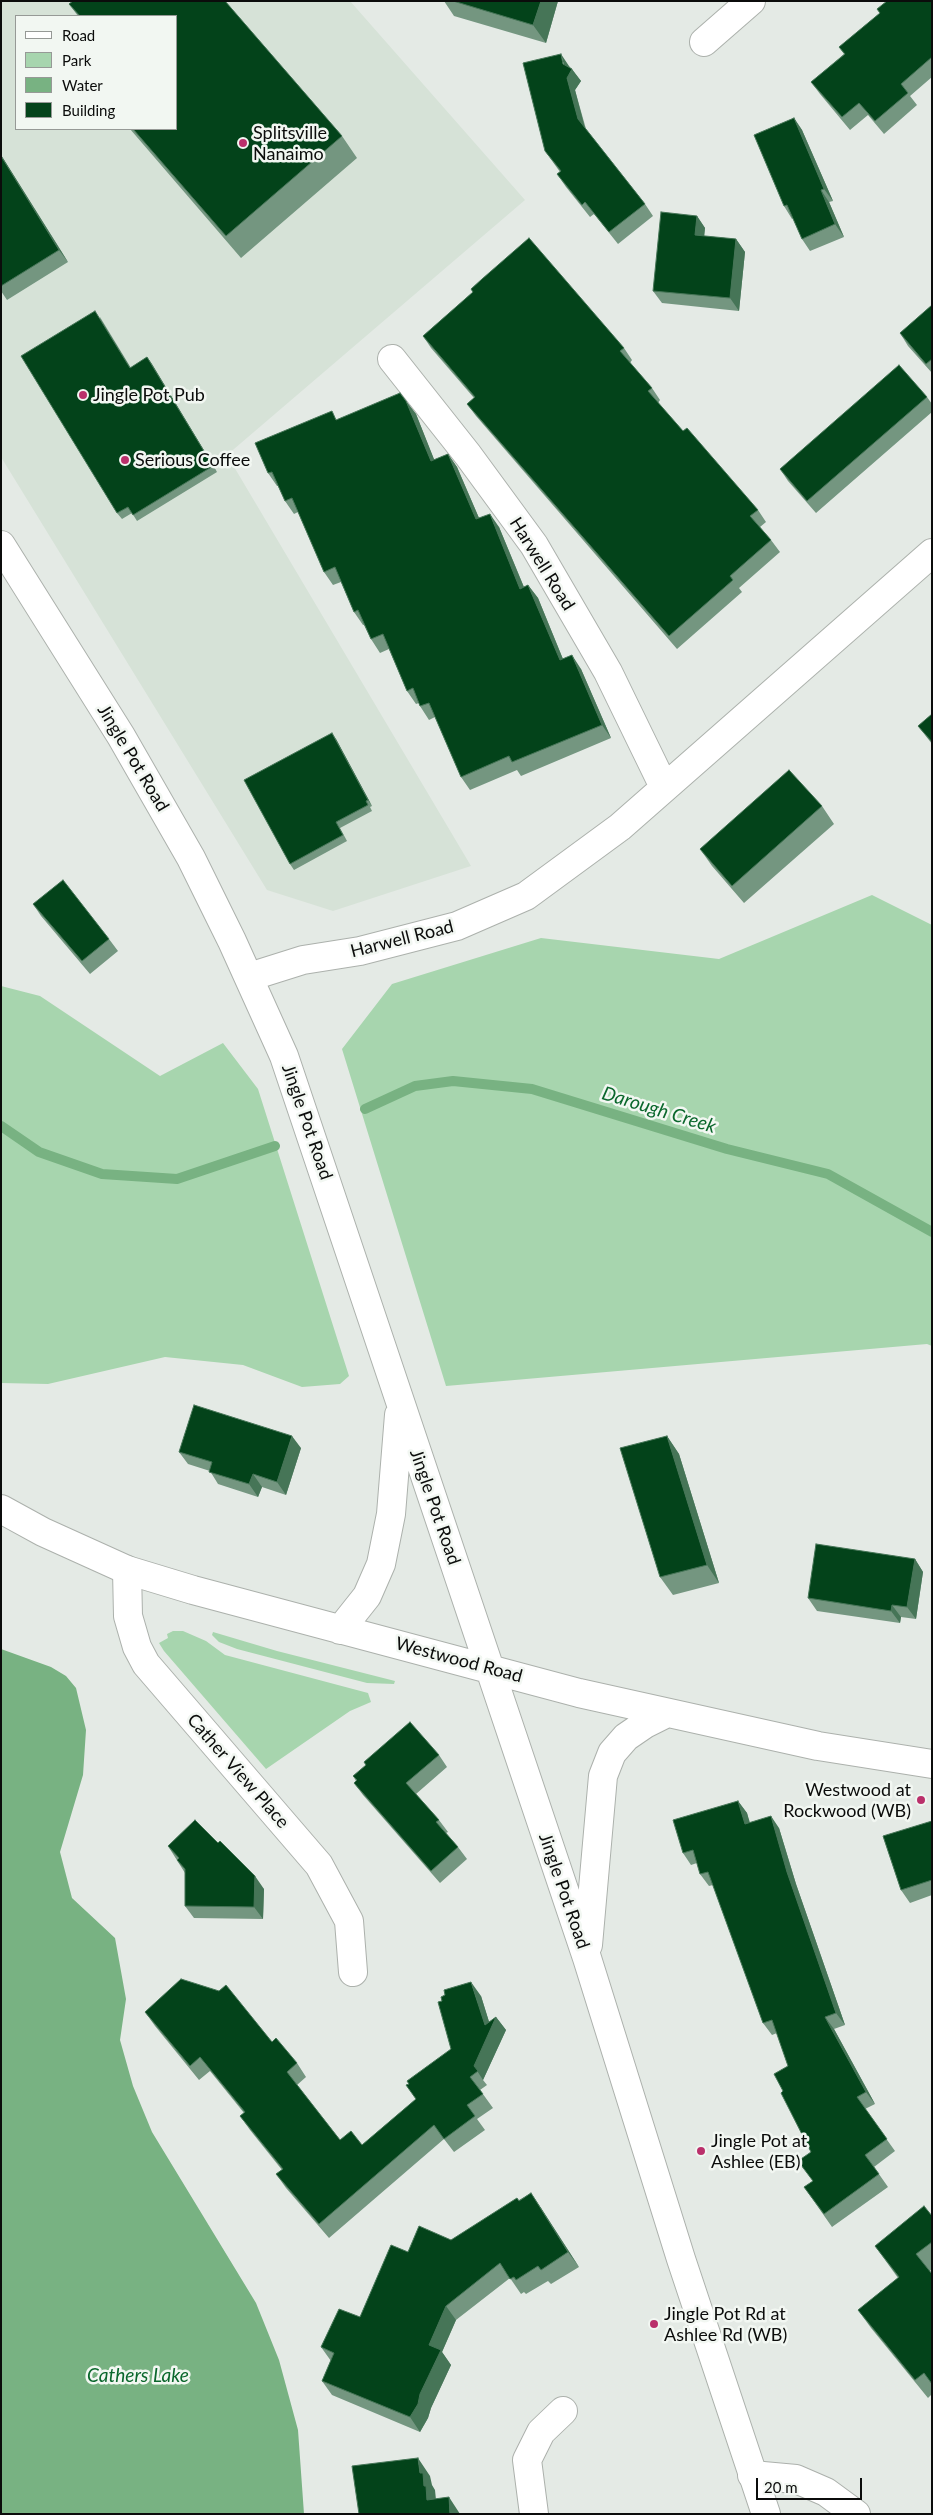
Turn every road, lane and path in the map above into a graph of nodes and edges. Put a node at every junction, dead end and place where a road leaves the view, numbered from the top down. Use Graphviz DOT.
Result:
graph roads {
  1 [pos="751,1"];
  2 [pos="704,42"];
  3 [pos="392,359"];
  4 [pos="1,545"];
  5 [pos="932,553"];
  6 [pos="664,787"];
  7 [pos="249,977"];
  8 [pos="400,1403"];
  9 [pos="1,1509"];
  10 [pos="127,1570"];
  11 [pos="340,1630"];
  12 [pos="489,1668"];
  13 [pos="667,1714"];
  14 [pos="932,1764"];
  15 [pos="587,1958"];
  16 [pos="352,1972"];
  17 [pos="562,2411"];
  18 [pos="752,2475"];
  19 [pos="534,2514"];
  20 [pos="766,2514"];
  21 [pos="856,2514"];
  1 -- 2 [label="street"];
  3 -- 6 [label="street, Harwell Road"];
  4 -- 7 [label="street, Jingle Pot Road"];
  5 -- 6 [label="street, Harwell Road"];
  6 -- 7 [label="street, Harwell Road"];
  7 -- 8 [label="street, Jingle Pot Road"];
  8 -- 11 [label="street"];
  8 -- 12 [label="street, Jingle Pot Road"];
  9 -- 10 [label="street, Westwood Road"];
  10 -- 11 [label="street, Westwood Road"];
  10 -- 16 [label="street, Cather View Place"];
  11 -- 12 [label="street, Westwood Road"];
  12 -- 13 [label="street, Westwood Road"];
  12 -- 15 [label="street, Jingle Pot Road"];
  13 -- 14 [label="street, Westwood Road"];
  13 -- 15 [label="street"];
  15 -- 18 [label="street, Jingle Pot Road"];
  17 -- 19 [label="street"];
  18 -- 20 [label="street, Jingle Pot Road"];
  18 -- 21 [label="street"];
}
